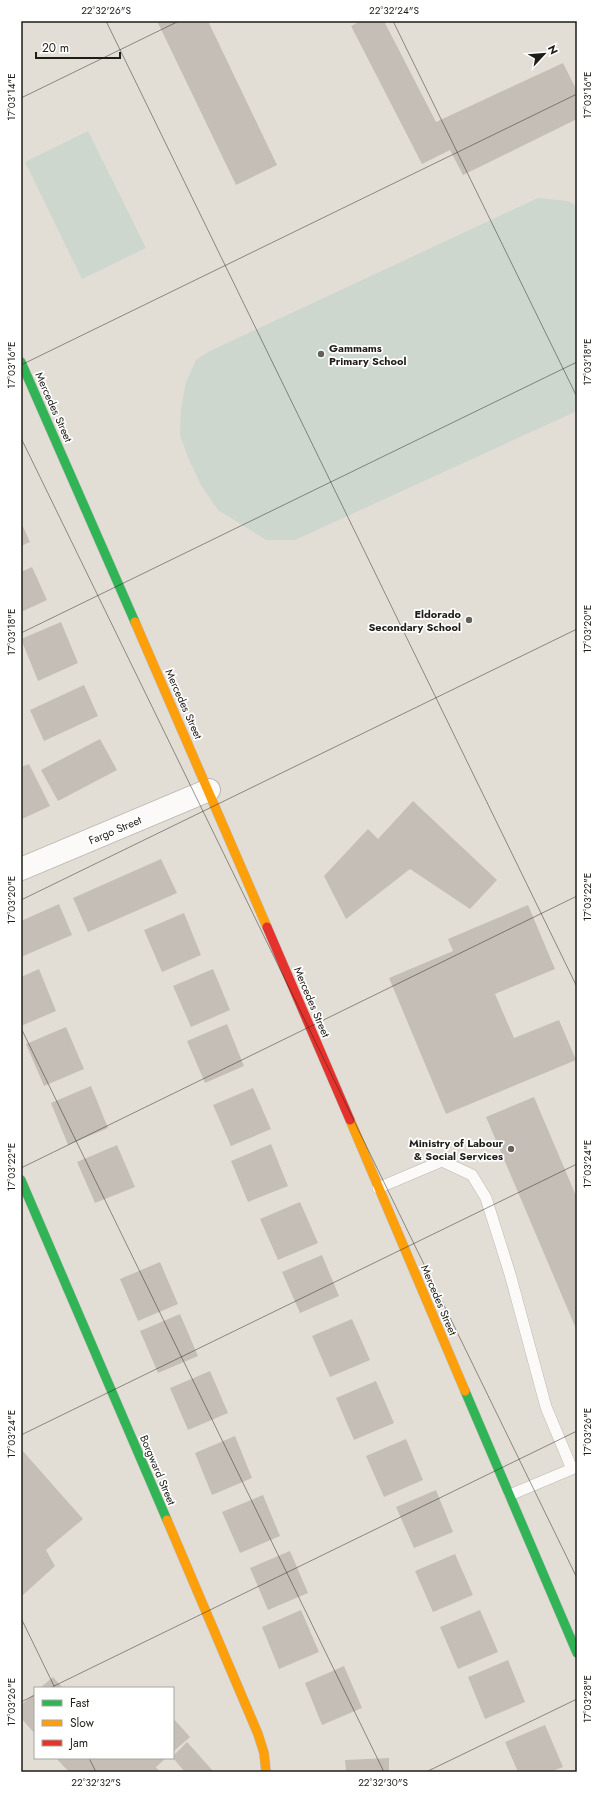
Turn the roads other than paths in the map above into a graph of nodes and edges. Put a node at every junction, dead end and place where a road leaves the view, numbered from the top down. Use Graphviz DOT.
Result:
graph roads {
  1 [pos="21,362"];
  2 [pos="209,790"];
  3 [pos="21,869"];
  4 [pos="378,1188"];
  5 [pos="24,1194"];
  6 [pos="574,1468"];
  7 [pos="510,1495"];
  8 [pos="577,1653"];
  9 [pos="266,1772"];
  1 -- 2 [label="street, Mercedes Street"];
  2 -- 3 [label="street, Fargo Street"];
  2 -- 4 [label="street, Mercedes Street"];
  4 -- 6 [label="lane"];
  4 -- 7 [label="street, Mercedes Street"];
  5 -- 9 [label="street, Borgward Street"];
  6 -- 7 [label="lane"];
  7 -- 8 [label="street, Mercedes Street"];
}
